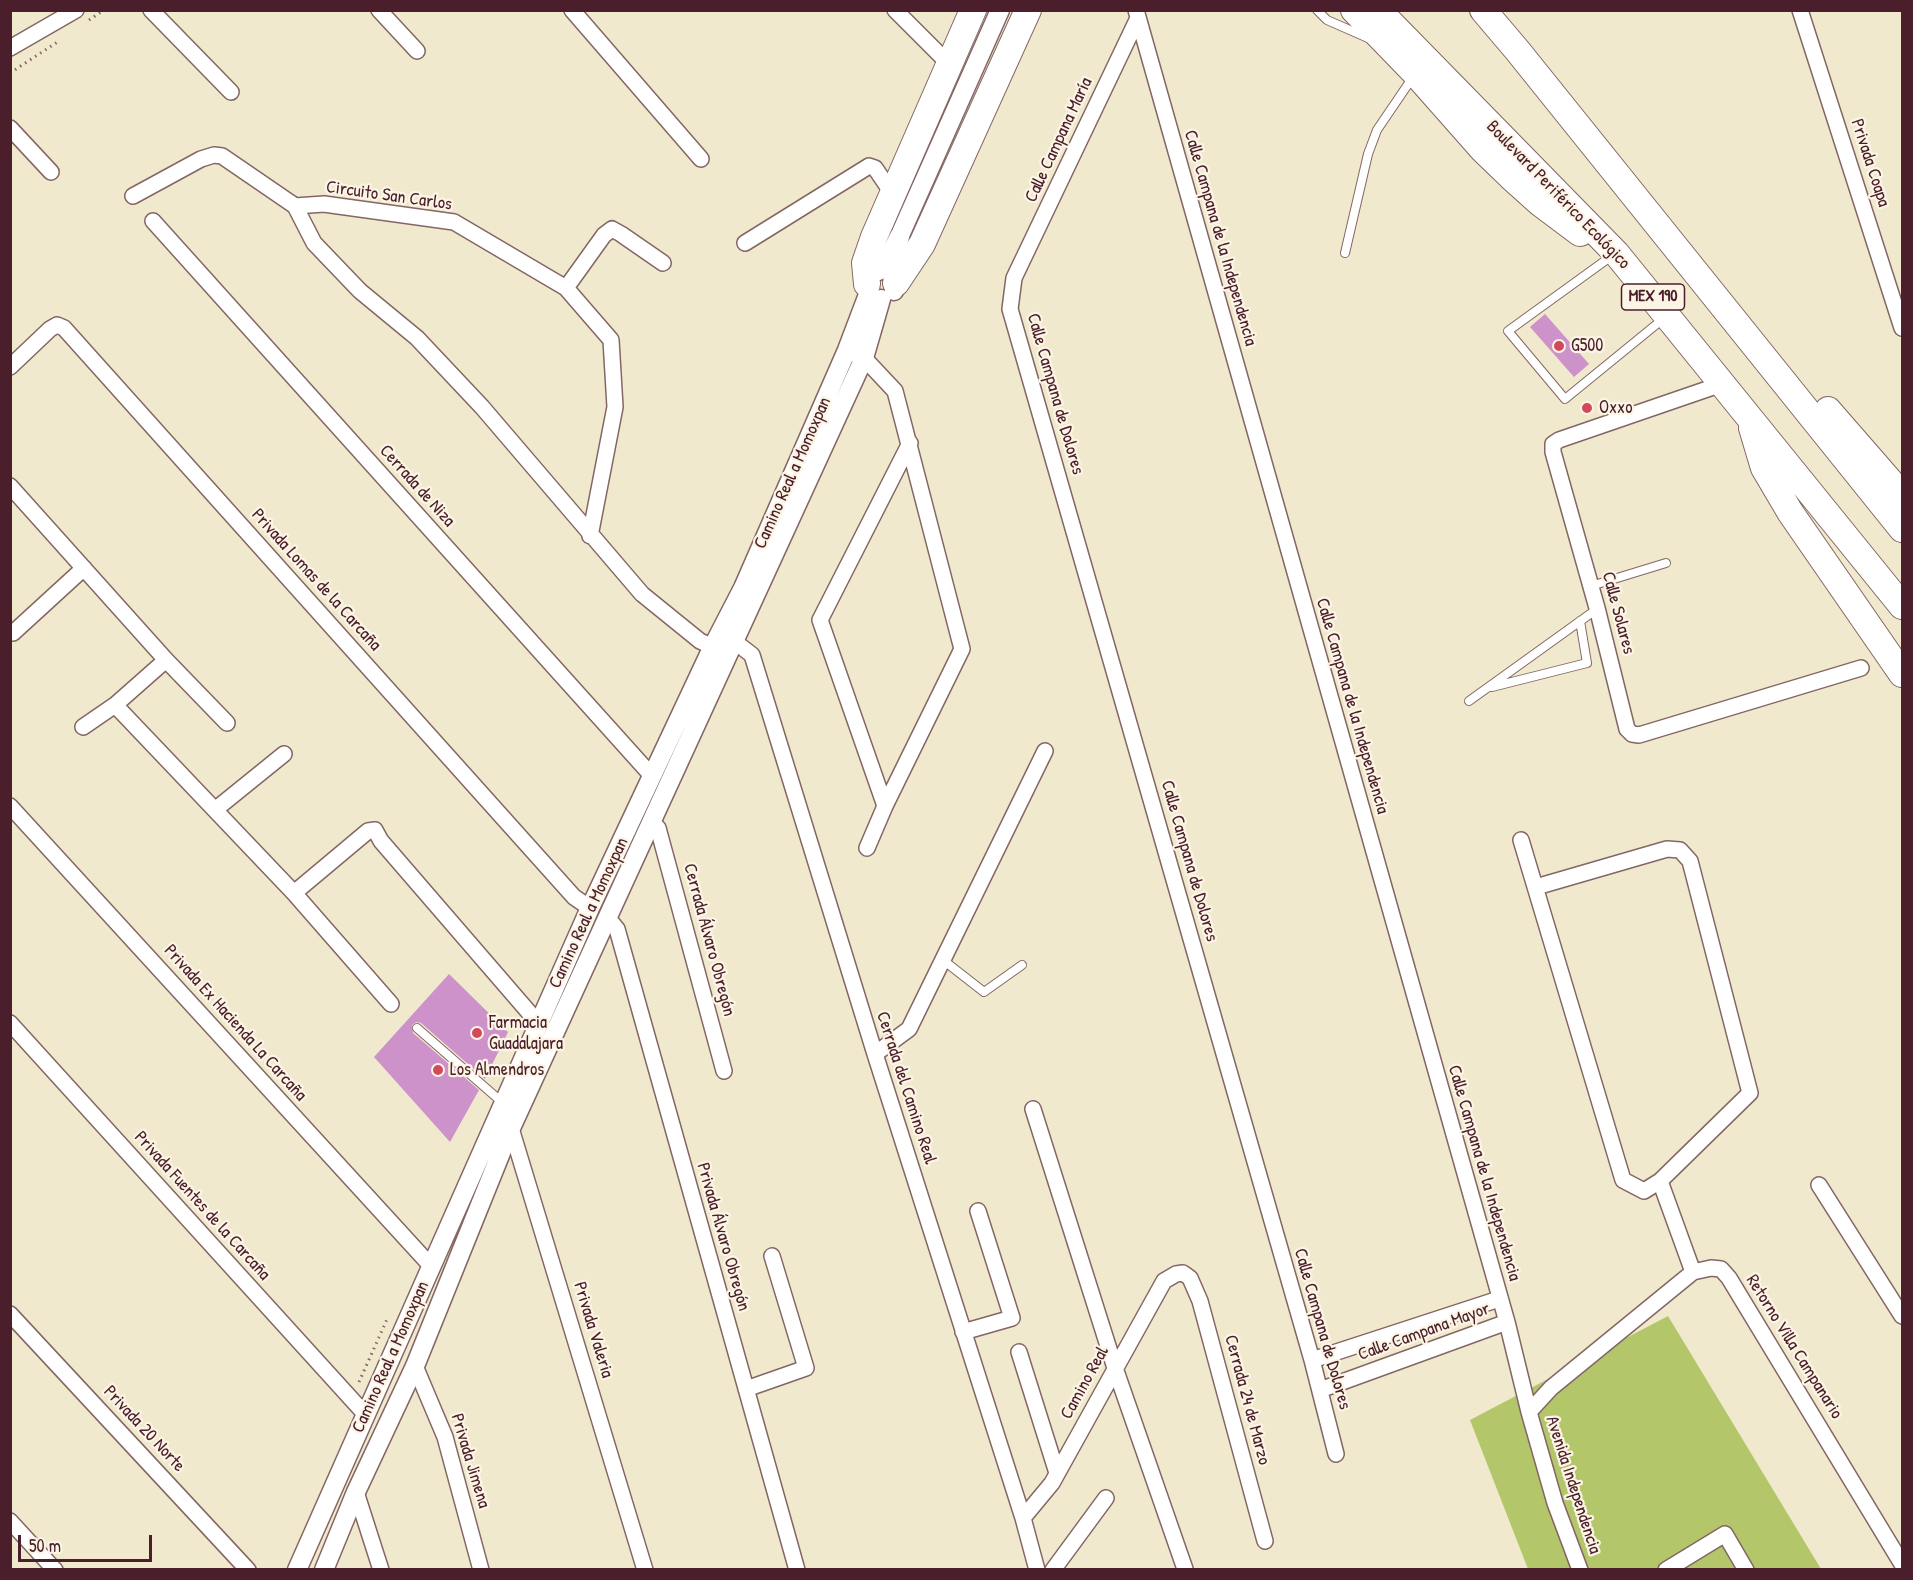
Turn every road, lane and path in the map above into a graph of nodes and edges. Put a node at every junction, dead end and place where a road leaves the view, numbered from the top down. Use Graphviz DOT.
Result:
graph roads {
  1 [pos="76,10"];
  2 [pos="151,10"];
  3 [pos="379,10"];
  4 [pos="572,10"];
  5 [pos="895,10"];
  6 [pos="973,10"];
  7 [pos="1000,10"];
  8 [pos="1028,10"];
  9 [pos="1317,10"];
  10 [pos="1354,10"];
  11 [pos="1378,10"];
  12 [pos="1483,10"];
  13 [pos="1800,10"];
  14 [pos="1137,14"];
  15 [pos="10,48"];
  16 [pos="1393,49"];
  17 [pos="417,51"];
  18 [pos="948,63"];
  19 [pos="1415,73"];
  20 [pos="231,92"];
  21 [pos="10,128"];
  22 [pos="700,159"];
  23 [pos="51,172"];
  24 [pos="888,186"];
  25 [pos="133,196"];
  26 [pos="295,206"];
  27 [pos="153,221"];
  28 [pos="901,233"];
  29 [pos="746,243"];
  30 [pos="1345,253"];
  31 [pos="1616,253"];
  32 [pos="663,263"];
  33 [pos="1014,278"];
  34 [pos="566,288"];
  35 [pos="878,290"];
  36 [pos="1719,303"];
  37 [pos="1668,315"];
  38 [pos="1902,328"];
  39 [pos="847,350"];
  40 [pos="864,358"];
  41 [pos="10,367"];
  42 [pos="1722,384"];
  43 [pos="1749,416"];
  44 [pos="910,443"];
  45 [pos="10,486"];
  46 [pos="1902,495"];
  47 [pos="1902,529"];
  48 [pos="590,536"];
  49 [pos="1666,563"];
  50 [pos="84,568"];
  51 [pos="1591,586"];
  52 [pos="1902,606"];
  53 [pos="1597,608"];
  54 [pos="1580,621"];
  55 [pos="13,633"];
  56 [pos="723,644"];
  57 [pos="166,660"];
  58 [pos="1861,668"];
  59 [pos="1902,674"];
  60 [pos="1488,688"];
  61 [pos="1469,701"];
  62 [pos="115,705"];
  63 [pos="227,723"];
  64 [pos="83,727"];
  65 [pos="1045,751"];
  66 [pos="284,754"];
  67 [pos="652,776"];
  68 [pos="10,806"];
  69 [pos="885,806"];
  70 [pos="216,809"];
  71 [pos="651,822"];
  72 [pos="1521,840"];
  73 [pos="867,848"];
  74 [pos="1536,886"];
  75 [pos="294,893"];
  76 [pos="590,908"];
  77 [pos="607,917"];
  78 [pos="943,960"];
  79 [pos="1022,965"];
  80 [pos="391,1004"];
  81 [pos="10,1023"];
  82 [pos="538,1024"];
  83 [pos="417,1028"];
  84 [pos="874,1054"];
  85 [pos="724,1071"];
  86 [pos="503,1103"];
  87 [pos="1033,1109"];
  88 [pos="511,1128"];
  89 [pos="1660,1181"];
  90 [pos="1819,1185"];
  91 [pos="978,1212"];
  92 [pos="772,1256"];
  93 [pos="431,1266"];
  94 [pos="1693,1272"];
  95 [pos="1183,1274"];
  96 [pos="1499,1299"];
  97 [pos="10,1314"];
  98 [pos="1902,1316"];
  99 [pos="1507,1322"];
  100 [pos="963,1332"];
  101 [pos="1019,1352"];
  102 [pos="1312,1360"];
  103 [pos="415,1365"];
  104 [pos="1115,1368"];
  105 [pos="746,1389"];
  106 [pos="1320,1390"];
  107 [pos="1529,1412"];
  108 [pos="366,1414"];
  109 [pos="1336,1454"];
  110 [pos="1057,1473"];
  111 [pos="356,1492"];
  112 [pos="1106,1498"];
  113 [pos="1023,1518"];
  114 [pos="10,1521"];
  115 [pos="1265,1541"];
  116 [pos="1901,1558"];
  117 [pos="55,1569"];
  118 [pos="248,1569"];
  119 [pos="297,1569"];
  120 [pos="324,1569"];
  121 [pos="381,1569"];
  122 [pos="481,1569"];
  123 [pos="645,1569"];
  124 [pos="797,1569"];
  125 [pos="1037,1569"];
  126 [pos="1053,1569"];
  127 [pos="1185,1569"];
  128 [pos="1580,1569"];
  129 [pos="1666,1569"];
  130 [pos="1746,1569"];
  1 -- 15 [label="street"];
  2 -- 20 [label="street"];
  3 -- 17 [label="street"];
  4 -- 22 [label="street"];
  5 -- 18 [label="street"];
  6 -- 18 [label="highway"];
  7 -- 28 [label="street, Camino Real a Momoxpan"];
  8 -- 35 [label="highway"];
  9 -- 16 [label="lane"];
  10 -- 16 [label="highway"];
  11 -- 31 [label="highway, Boulevard Periférico Ecológico / MEX 190"];
  12 -- 36 [label="highway, MEX 190"];
  13 -- 38 [label="street, Privada Coapa"];
  14 -- 33 [label="street, Calle Campana María"];
  14 -- 96 [label="street, Calle Campana de la Independencia"];
  16 -- 19 [label="highway"];
  18 -- 24 [label="highway"];
  19 -- 30 [label="lane"];
  19 -- 31 [label="highway"];
  21 -- 23 [label="street"];
  24 -- 29 [label="street"];
  24 -- 35 [label="highway"];
  25 -- 26 [label="street"];
  26 -- 34 [label="street, Circuito San Carlos"];
  26 -- 48 [label="street"];
  27 -- 67 [label="street, Cerrada de Niza"];
  28 -- 35 [label="street, Camino Real a Momoxpan"];
  28 -- 35 [label="street, Camino Real a Momoxpan"];
  31 -- 37 [label="highway, Boulevard Periférico Ecológico / MEX 190"];
  31 -- 37 [label="lane"];
  32 -- 34 [label="street"];
  33 -- 102 [label="street, Calle Campana de Dolores"];
  34 -- 48 [label="street, Circuito San Carlos"];
  35 -- 39 [label="street, Camino Real a Momoxpan"];
  35 -- 40 [label="street, Camino Real a Momoxpan"];
  36 -- 46 [label="highway"];
  36 -- 47 [label="highway, MEX 190"];
  37 -- 42 [label="highway, Boulevard Periférico Ecológico / MEX 190"];
  39 -- 40 [label="street"];
  39 -- 56 [label="street, Camino Real a Momoxpan"];
  40 -- 44 [label="street"];
  40 -- 56 [label="street, Camino Real a Momoxpan"];
  41 -- 76 [label="street, Privada Lomas de la Carcaña"];
  42 -- 43 [label="highway, Boulevard Periférico Ecológico / MEX 190"];
  42 -- 51 [label="street, Calle Solares"];
  43 -- 52 [label="highway, Boulevard Periférico Ecológico / MEX 190"];
  43 -- 59 [label="highway, Boulevard Periférico Ecológico"];
  44 -- 69 [label="street"];
  44 -- 69 [label="street"];
  45 -- 50 [label="street"];
  48 -- 56 [label="street"];
  49 -- 51 [label="lane"];
  50 -- 55 [label="street"];
  50 -- 57 [label="street"];
  51 -- 53 [label="street, Calle Solares"];
  53 -- 54 [label="lane"];
  53 -- 58 [label="street, Calle Solares"];
  54 -- 60 [label="lane"];
  54 -- 60 [label="lane"];
  56 -- 67 [label="street, Camino Real a Momoxpan"];
  56 -- 71 [label="street, Camino Real a Momoxpan"];
  56 -- 84 [label="street, Cerrada del Camino Real"];
  57 -- 62 [label="street"];
  57 -- 63 [label="street"];
  60 -- 61 [label="lane"];
  62 -- 64 [label="street"];
  62 -- 70 [label="street"];
  65 -- 78 [label="street"];
  66 -- 70 [label="street"];
  67 -- 76 [label="street, Camino Real a Momoxpan"];
  68 -- 93 [label="street, Privada Ex Hacienda La Carcaña"];
  69 -- 73 [label="street"];
  70 -- 75 [label="street"];
  71 -- 77 [label="street, Camino Real a Momoxpan"];
  71 -- 85 [label="street, Cerrada Álvaro Obregón"];
  72 -- 74 [label="street"];
  74 -- 89 [label="street"];
  74 -- 89 [label="street"];
  75 -- 80 [label="street"];
  75 -- 82 [label="street"];
  76 -- 82 [label="street, Camino Real a Momoxpan"];
  77 -- 88 [label="street, Camino Real a Momoxpan"];
  77 -- 105 [label="street, Privada Álvaro Obregón"];
  78 -- 79 [label="lane"];
  78 -- 84 [label="street"];
  81 -- 108 [label="street, Privada Fuentes de la Carcaña"];
  82 -- 86 [label="street, Camino Real a Momoxpan"];
  83 -- 86 [label="lane"];
  84 -- 100 [label="street, Cerrada del Camino Real"];
  86 -- 88 [label="street, Privada Valeria"];
  86 -- 93 [label="street, Camino Real a Momoxpan"];
  87 -- 104 [label="street"];
  88 -- 103 [label="street, Camino Real a Momoxpan"];
  88 -- 123 [label="street, Privada Valeria"];
  89 -- 94 [label="street"];
  90 -- 98 [label="street"];
  91 -- 100 [label="street"];
  92 -- 105 [label="street"];
  93 -- 108 [label="street, Camino Real a Momoxpan"];
  94 -- 107 [label="street"];
  94 -- 116 [label="street, Retorno Villa Campanario"];
  95 -- 104 [label="street, Camino Real"];
  95 -- 115 [label="street, Cerrada 24 de Marzo"];
  96 -- 99 [label="street, Calle Campana de la Independencia"];
  96 -- 102 [label="street, Calle Campana Mayor"];
  97 -- 118 [label="street, Privada 20 Norte"];
  99 -- 106 [label="street, Calle Campana Mayor"];
  99 -- 107 [label="street, Calle Campana de la Independencia"];
  100 -- 113 [label="street, Cerrada del Camino Real"];
  101 -- 110 [label="street"];
  102 -- 106 [label="street, Calle Campana de Dolores"];
  103 -- 111 [label="street, Camino Real a Momoxpan"];
  103 -- 122 [label="street, Privada Jimena"];
  104 -- 110 [label="street, Camino Real"];
  104 -- 127 [label="street"];
  105 -- 124 [label="street, Privada Álvaro Obregón"];
  106 -- 109 [label="street, Calle Campana de Dolores"];
  107 -- 128 [label="street, Avenida Independencia"];
  108 -- 119 [label="street, Camino Real a Momoxpan"];
  110 -- 113 [label="street, Camino Real"];
  111 -- 120 [label="street, Camino Real a Momoxpan"];
  111 -- 121 [label="street"];
  112 -- 126 [label="street"];
  113 -- 125 [label="street, Cerrada del Camino Real"];
  114 -- 117 [label="street"];
  129 -- 130 [label="street"];
}
